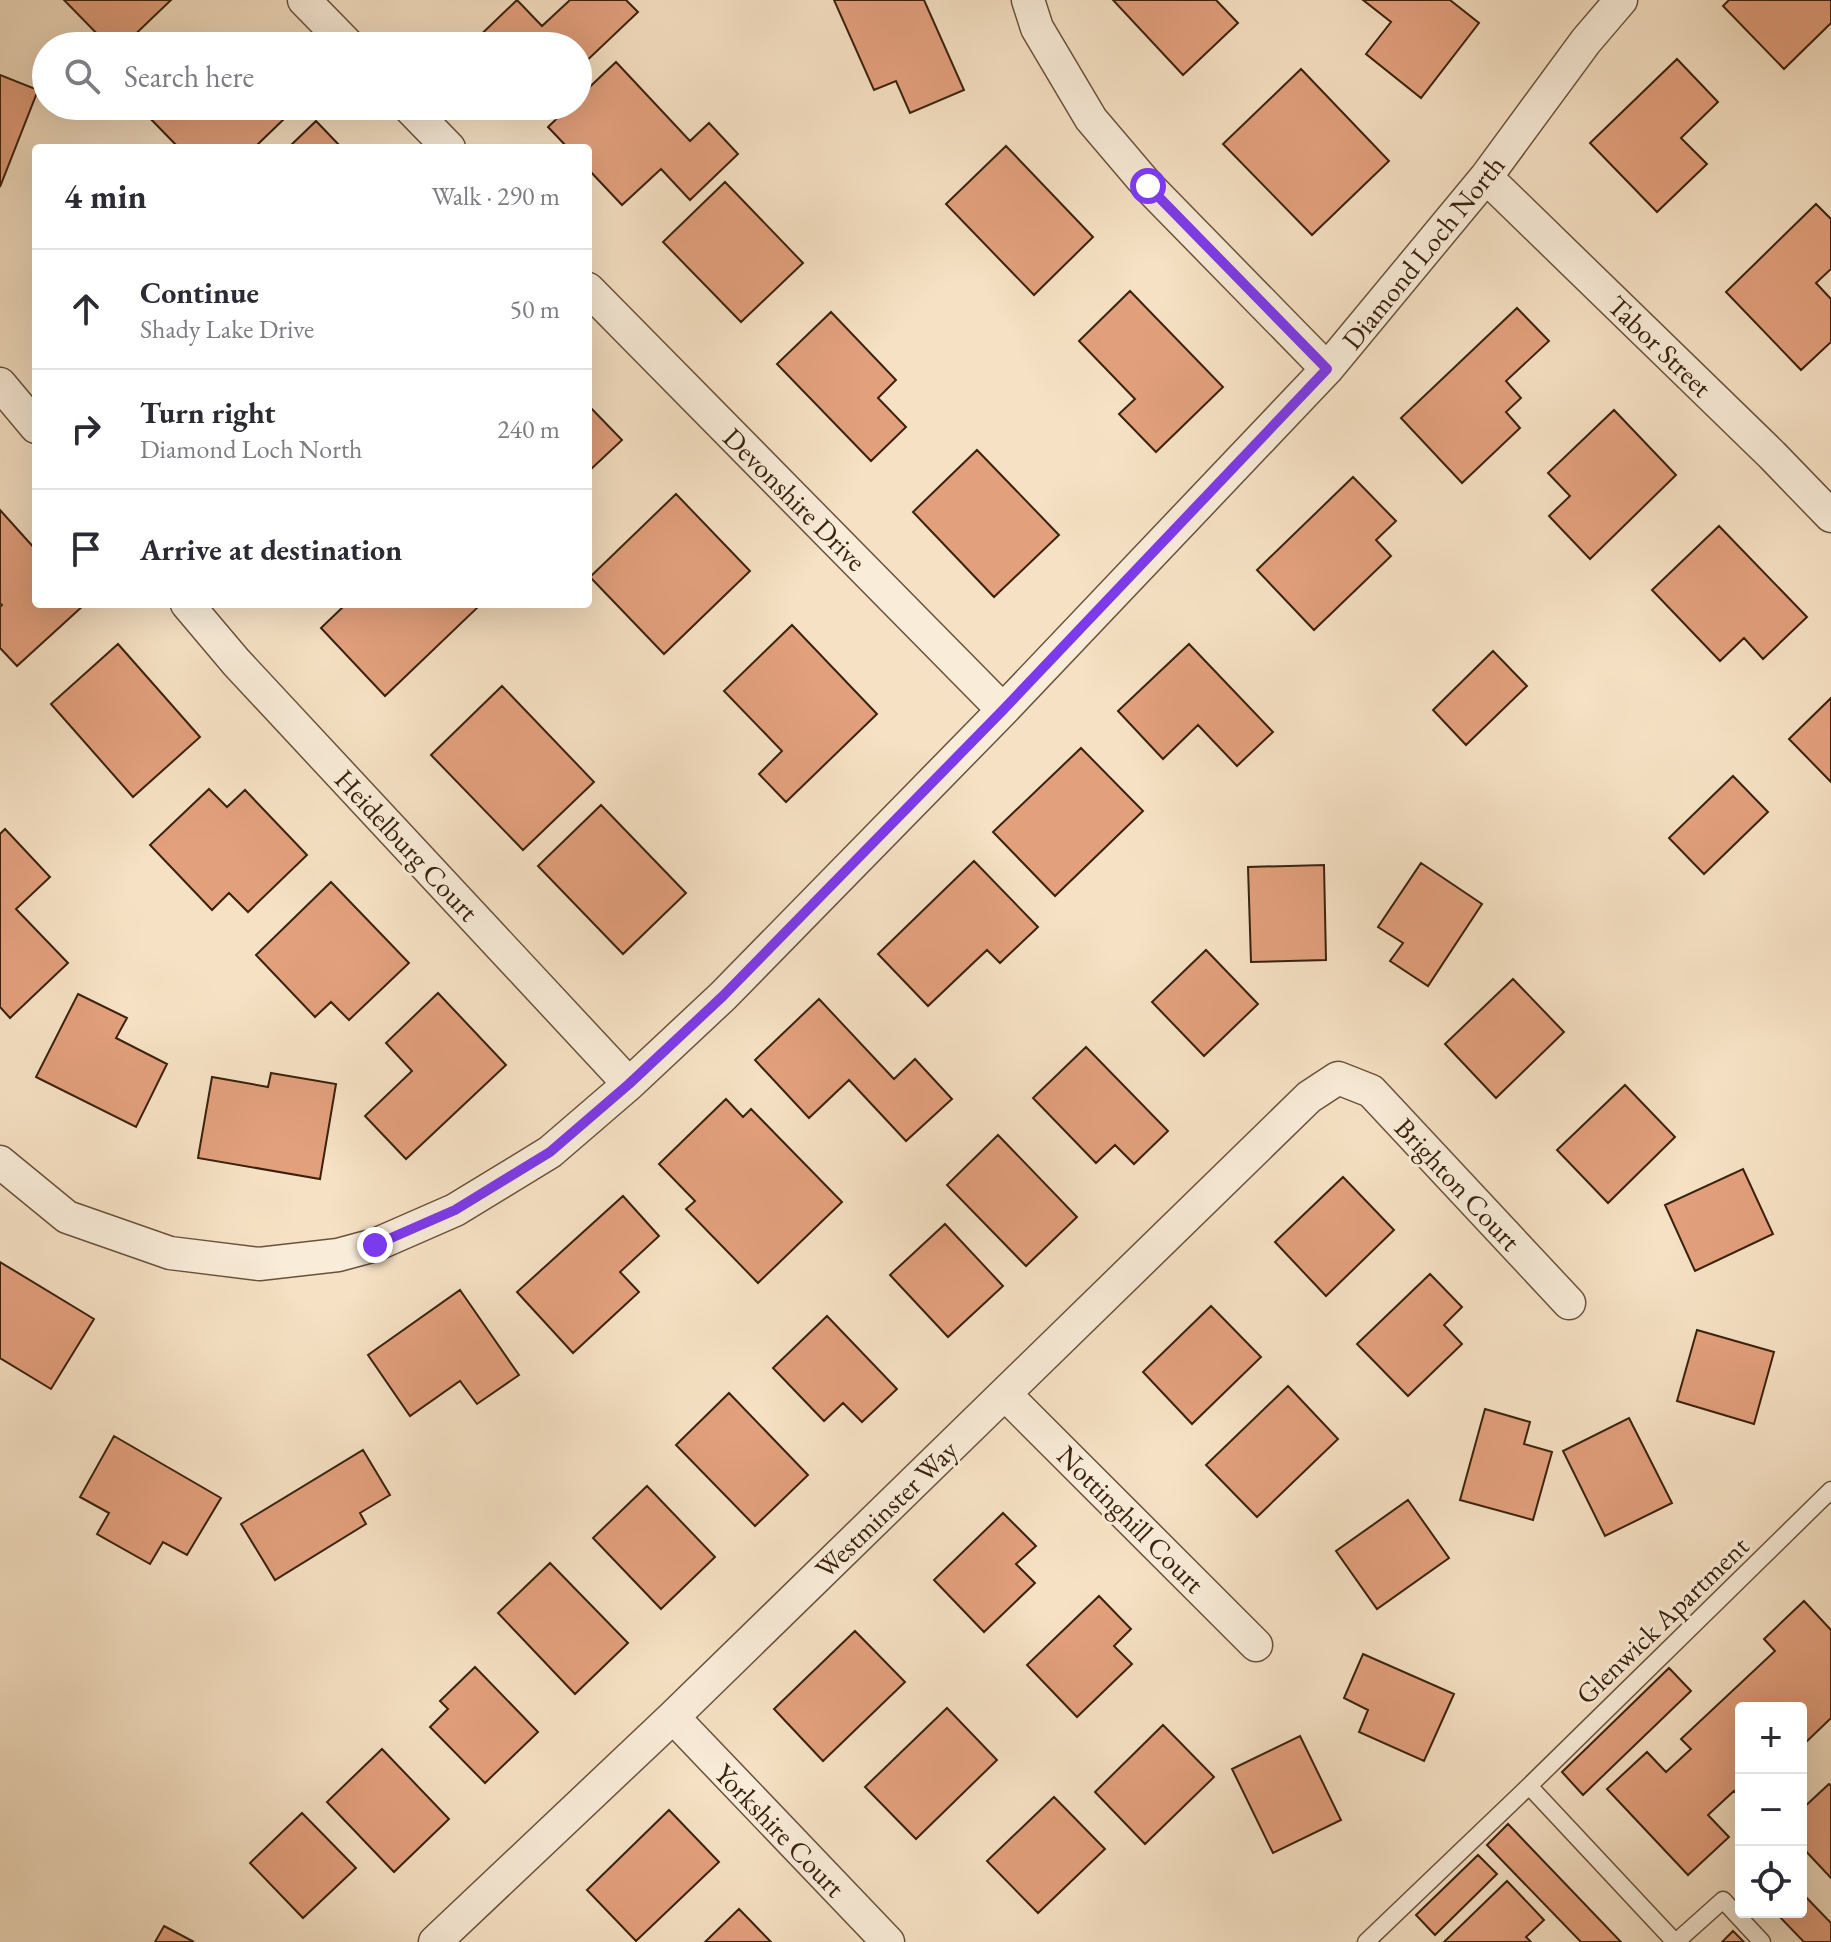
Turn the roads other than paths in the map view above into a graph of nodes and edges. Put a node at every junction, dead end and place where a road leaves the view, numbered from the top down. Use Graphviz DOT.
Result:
graph roads {
  1 [pos="304,0"];
  2 [pos="1028,0"];
  3 [pos="1621,0"];
  4 [pos="335,32"];
  5 [pos="422,120"];
  6 [pos="445,144"];
  7 [pos="1486,177"];
  8 [pos="592,293"];
  9 [pos="1327,369"];
  10 [pos="0,384"];
  11 [pos="32,422"];
  12 [pos="1831,516"];
  13 [pos="190,608"];
  14 [pos="1003,710"];
  15 [pos="1338,1078"];
  16 [pos="629,1084"];
  17 [pos="0,1162"];
  18 [pos="1569,1303"];
  19 [pos="1005,1394"];
  20 [pos="1831,1490"];
  21 [pos="1256,1645"];
  22 [pos="673,1717"];
  23 [pos="1529,1786"];
  24 [pos="435,1942"];
  25 [pos="888,1942"];
  26 [pos="1366,1942"];
  27 [pos="1676,1942"];
  28 [pos="1762,1942"];
  1 -- 4 [label="street"];
  2 -- 9 [label="street"];
  3 -- 7 [label="street, Diamond Loch North"];
  5 -- 6 [label="street"];
  7 -- 9 [label="street, Diamond Loch North"];
  7 -- 12 [label="street, Tabor Street"];
  8 -- 14 [label="street, Devonshire Drive"];
  9 -- 14 [label="street, Diamond Loch North"];
  10 -- 11 [label="street"];
  13 -- 16 [label="street, Heidelburg Court"];
  14 -- 16 [label="street, Diamond Loch North"];
  15 -- 18 [label="street, Brighton Court"];
  15 -- 19 [label="street, Westminster Way"];
  16 -- 17 [label="street, Diamond Loch North"];
  19 -- 21 [label="street, Nottinghill Court"];
  19 -- 22 [label="street, Westminster Way"];
  20 -- 23 [label="lane, Glenwick Apartment"];
  22 -- 24 [label="street, Westminster Way"];
  22 -- 25 [label="street, Yorkshire Court"];
  23 -- 26 [label="lane, Glenwick Apartment"];
  23 -- 27 [label="lane"];
  27 -- 28 [label="lane"];
}
